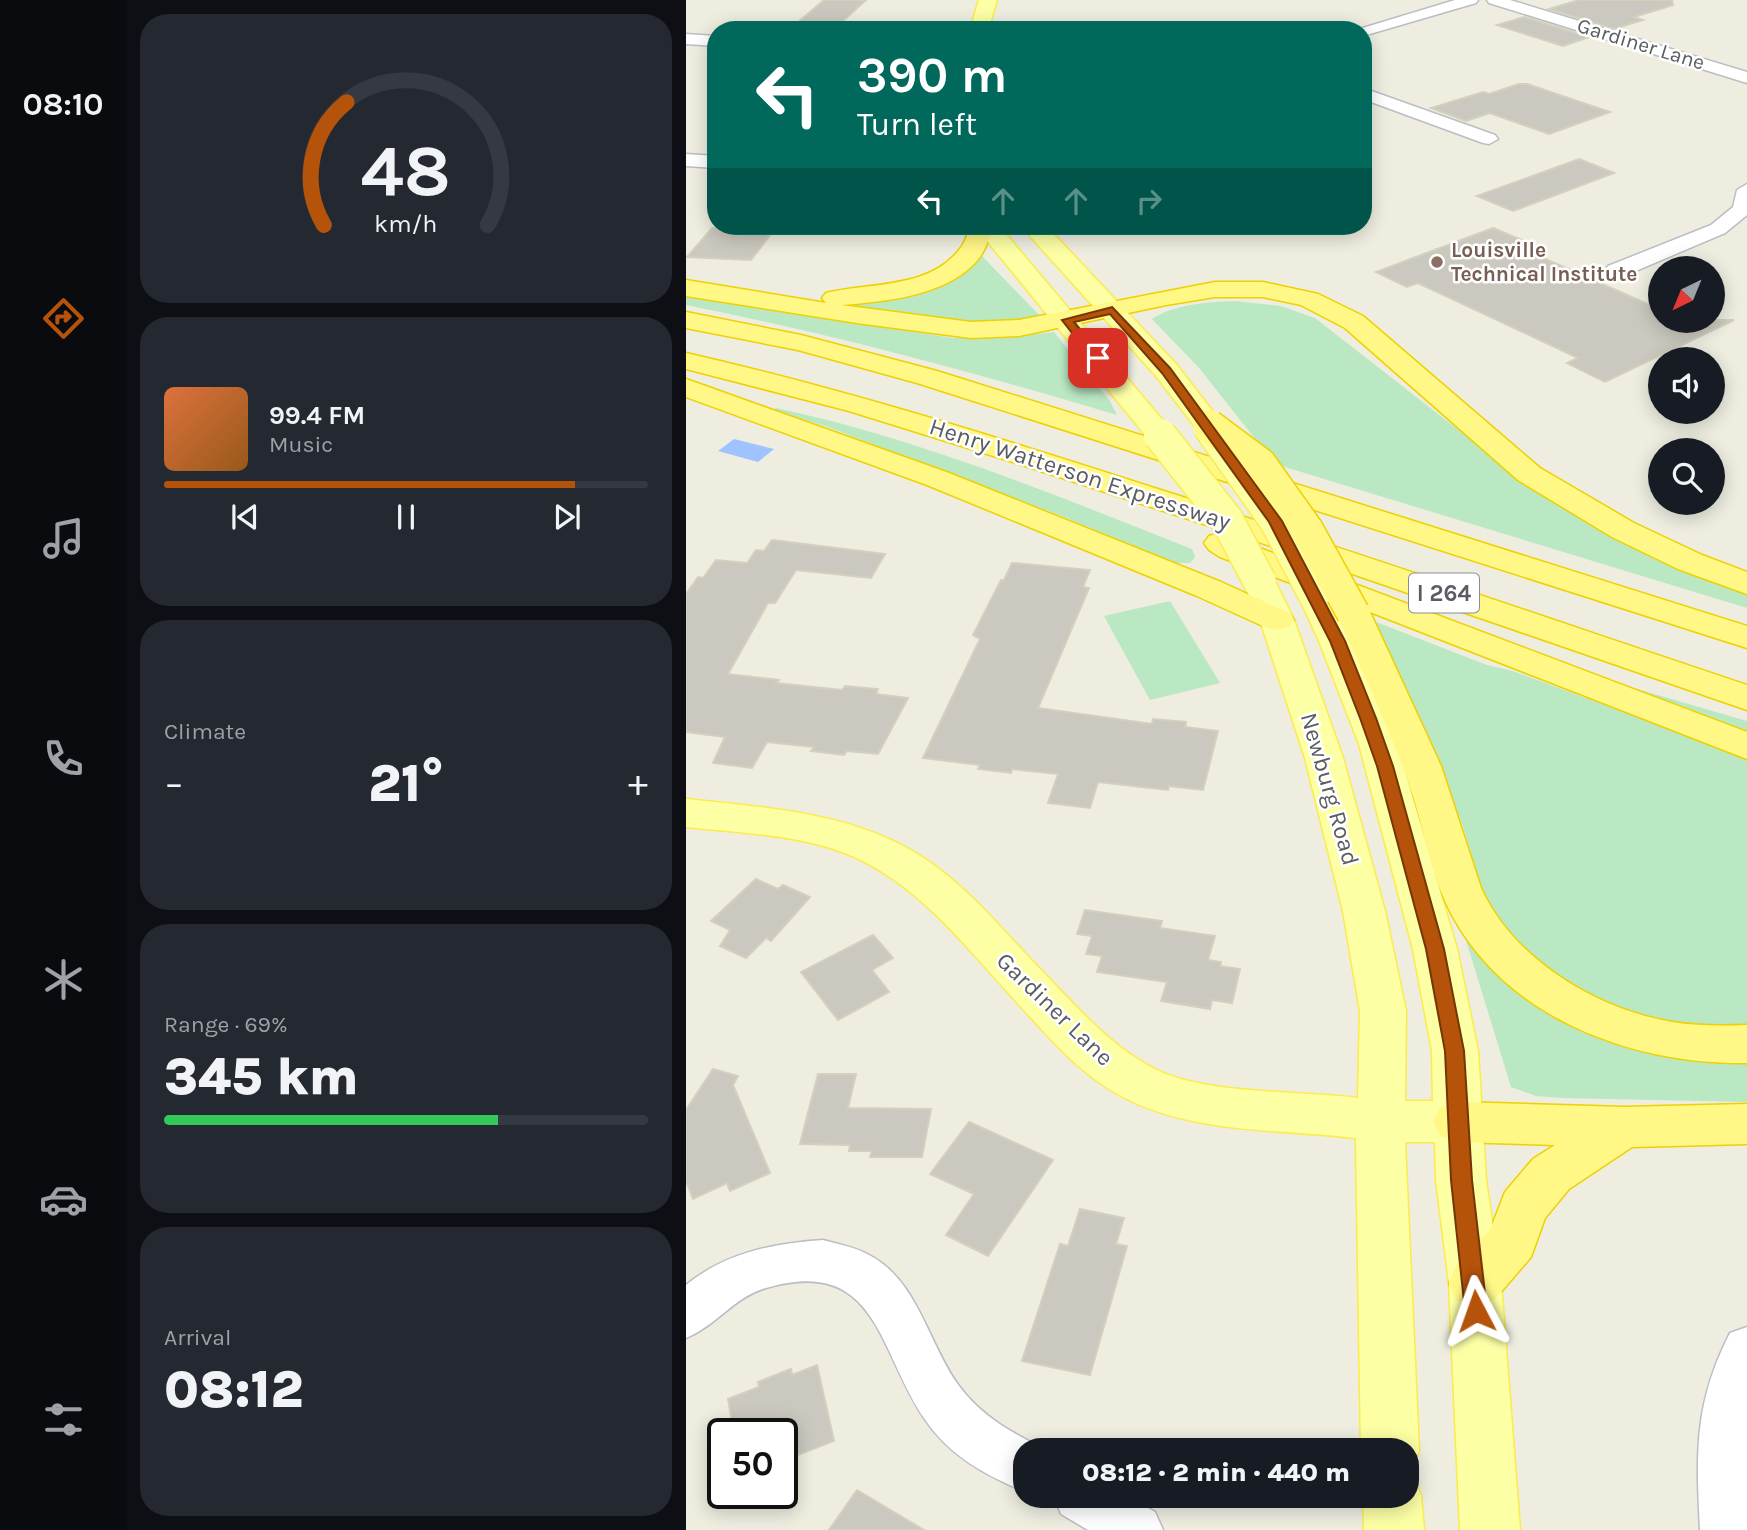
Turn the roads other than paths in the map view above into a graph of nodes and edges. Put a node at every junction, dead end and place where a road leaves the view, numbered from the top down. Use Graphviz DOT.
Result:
graph roads {
  1 [pos="988,0"];
  2 [pos="1471,0"];
  3 [pos="1494,0"];
  4 [pos="982,21"];
  5 [pos="1372,28"];
  6 [pos="686,39"];
  7 [pos="707,40"];
  8 [pos="1747,78"];
  9 [pos="1372,96"];
  10 [pos="1489,139"];
  11 [pos="686,160"];
  12 [pos="707,161"];
  13 [pos="1747,190"];
  14 [pos="979,235"];
  15 [pos="995,235"];
  16 [pos="1041,235"];
  17 [pos="1616,271"];
  18 [pos="686,281"];
  19 [pos="686,288"];
  20 [pos="1112,310"];
  21 [pos="686,320"];
  22 [pos="1067,320"];
  23 [pos="686,361"];
  24 [pos="686,387"];
  25 [pos="1209,426"];
  26 [pos="1140,493"];
  27 [pos="1747,584"];
  28 [pos="1277,620"];
  29 [pos="1747,636"];
  30 [pos="1747,698"];
  31 [pos="1747,746"];
  32 [pos="686,813"];
  33 [pos="1747,1044"];
  34 [pos="1380,1120"];
  35 [pos="1457,1122"];
  36 [pos="1747,1124"];
  37 [pos="1624,1127"];
  38 [pos="1475,1283"];
  39 [pos="686,1316"];
  40 [pos="1747,1349"];
  41 [pos="1390,1438"];
  42 [pos="1013,1458"];
  43 [pos="1099,1508"];
  44 [pos="1393,1508"];
  45 [pos="1137,1530"];
  46 [pos="1394,1530"];
  47 [pos="1490,1530"];
  48 [pos="1726,1530"];
  1 -- 4 [label="main road"];
  2 -- 5 [label="street"];
  3 -- 8 [label="street, Gardiner Lane"];
  6 -- 7 [label="street"];
  9 -- 10 [label="street"];
  11 -- 12 [label="street"];
  13 -- 17 [label="street"];
  14 -- 18 [label="highway"];
  15 -- 22 [label="main road, Newburg Road"];
  16 -- 20 [label="main road"];
  19 -- 22 [label="highway"];
  20 -- 22 [label="highway"];
  20 -- 25 [label="main road"];
  20 -- 27 [label="highway"];
  21 -- 29 [label="highway, Henry Watterson Expressway / I 264"];
  22 -- 28 [label="main road, Newburg Road, bridge"];
  23 -- 26 [label="highway, Henry Watterson Expressway / I 264"];
  24 -- 28 [label="highway"];
  25 -- 33 [label="highway, bridge"];
  25 -- 35 [label="main road, bridge"];
  26 -- 30 [label="highway, Henry Watterson Expressway / I 264"];
  26 -- 31 [label="highway"];
  28 -- 34 [label="main road, Newburg Road"];
  32 -- 34 [label="main road, Gardiner Lane"];
  34 -- 35 [label="main road, Gardiner Lane"];
  34 -- 41 [label="main road, Newburg Road"];
  35 -- 37 [label="highway"];
  35 -- 38 [label="main road"];
  36 -- 37 [label="highway"];
  37 -- 38 [label="highway"];
  38 -- 47 [label="main road"];
  39 -- 42 [label="street"];
  40 -- 48 [label="street"];
  43 -- 45 [label="street"];
  44 -- 46 [label="main road"];
}
